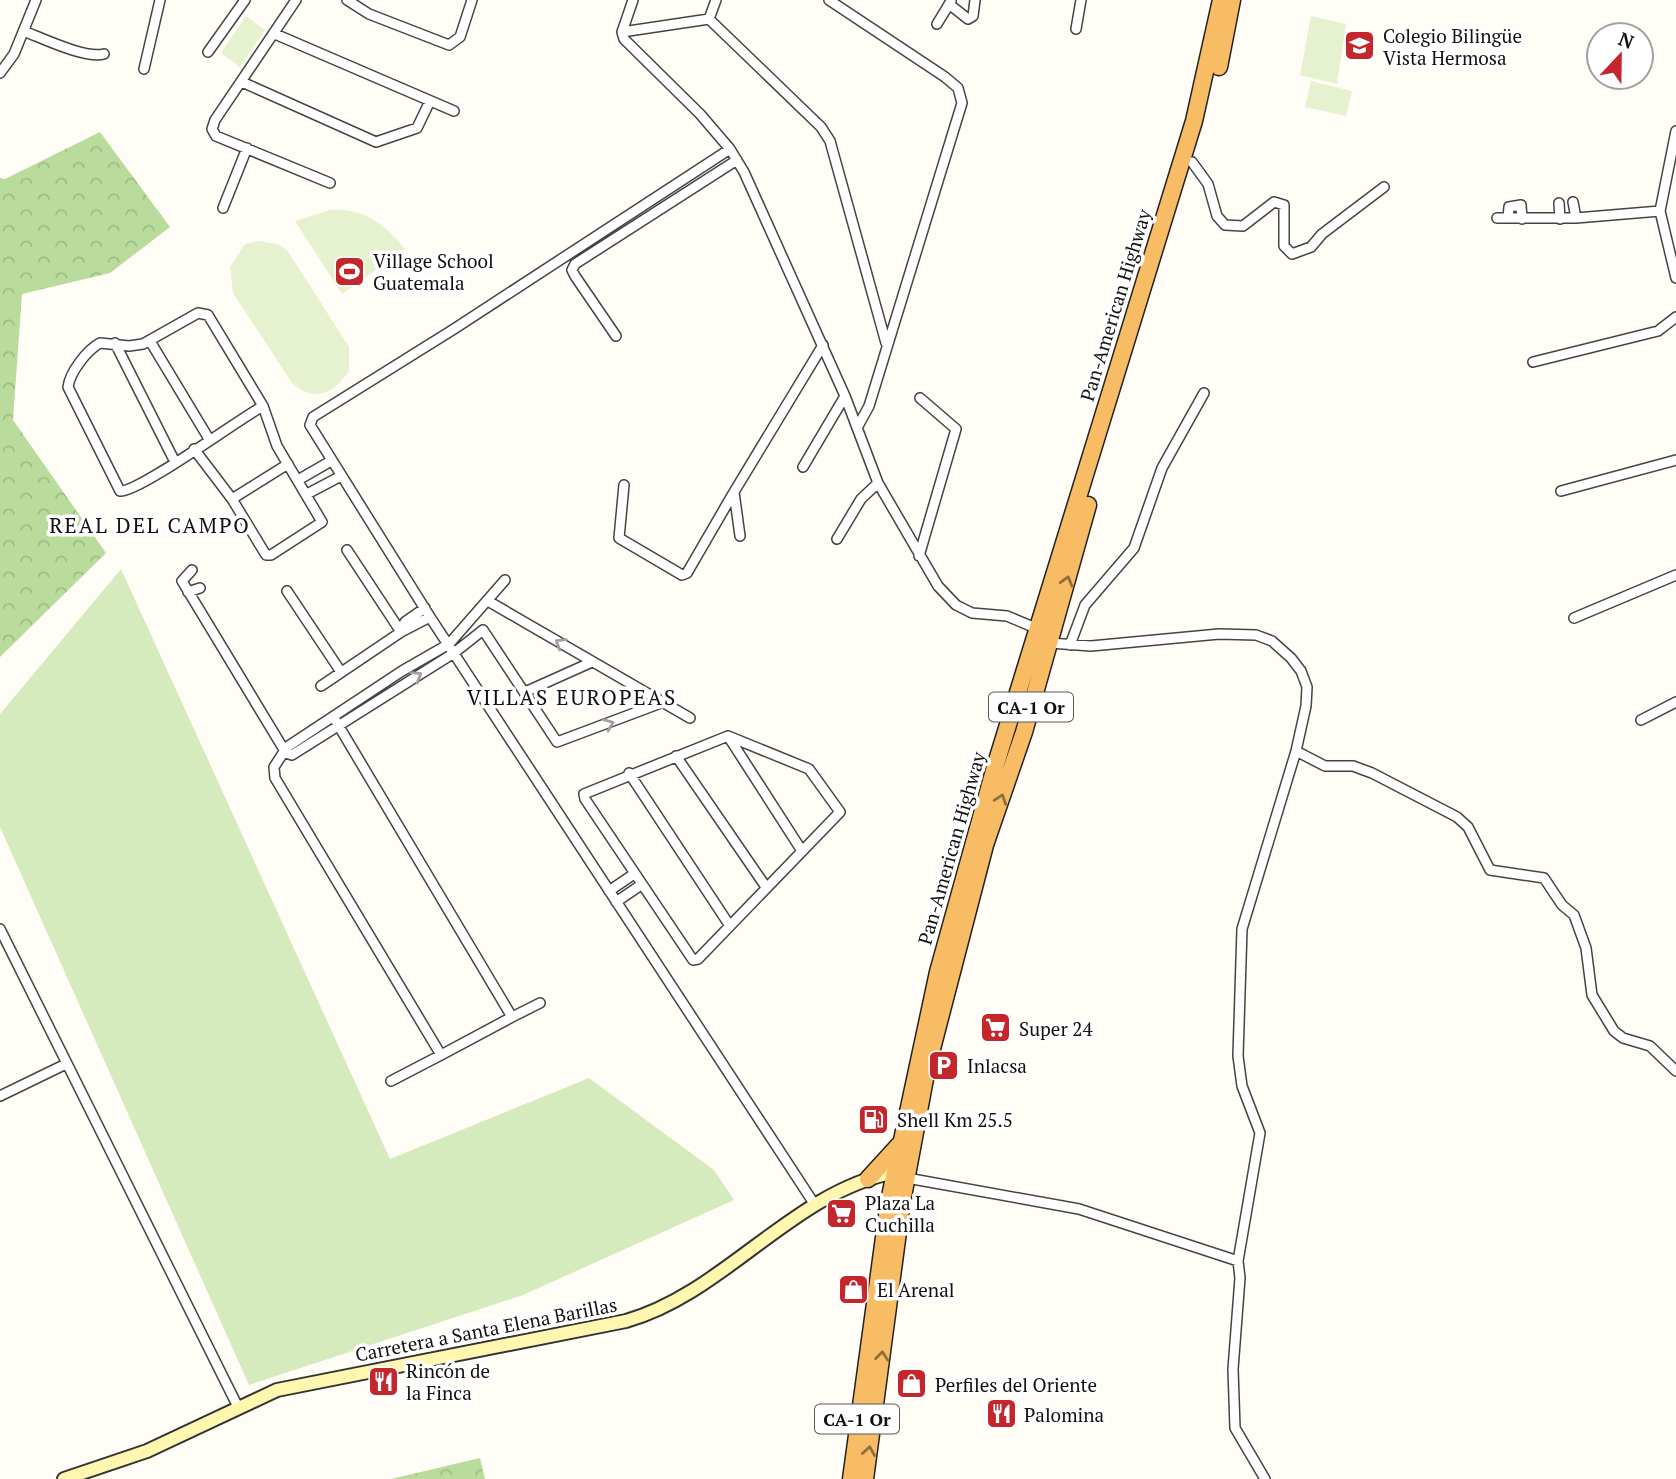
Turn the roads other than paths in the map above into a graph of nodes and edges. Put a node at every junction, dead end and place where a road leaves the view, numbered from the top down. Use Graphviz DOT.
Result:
graph roads {
  1 [pos="36,0"];
  2 [pos="160,0"];
  3 [pos="169,0"];
  4 [pos="245,0"];
  5 [pos="296,0"];
  6 [pos="347,0"];
  7 [pos="472,0"];
  8 [pos="633,0"];
  9 [pos="716,0"];
  10 [pos="830,0"];
  11 [pos="975,0"];
  12 [pos="1081,0"];
  13 [pos="1221,0"];
  14 [pos="1232,0"];
  15 [pos="951,2"];
  16 [pos="160,12"];
  17 [pos="709,19"];
  18 [pos="937,24"];
  19 [pos="1076,29"];
  20 [pos="26,32"];
  21 [pos="622,32"];
  22 [pos="275,34"];
  23 [pos="208,52"];
  24 [pos="104,54"];
  25 [pos="144,69"];
  26 [pos="0,73"];
  27 [pos="242,82"];
  28 [pos="430,101"];
  29 [pos="454,111"];
  30 [pos="1676,134"];
  31 [pos="247,148"];
  32 [pos="730,149"];
  33 [pos="737,160"];
  34 [pos="1192,162"];
  35 [pos="330,183"];
  36 [pos="1384,187"];
  37 [pos="1573,202"];
  38 [pos="1559,203"];
  39 [pos="223,208"];
  40 [pos="1660,211"];
  41 [pos="1497,218"];
  42 [pos="1576,218"];
  43 [pos="1559,219"];
  44 [pos="1676,278"];
  45 [pos="1676,317"];
  46 [pos="616,336"];
  47 [pos="150,341"];
  48 [pos="115,343"];
  49 [pos="886,344"];
  50 [pos="822,345"];
  51 [pos="1533,362"];
  52 [pos="1204,393"];
  53 [pos="845,396"];
  54 [pos="920,398"];
  55 [pos="263,406"];
  56 [pos="858,428"];
  57 [pos="209,439"];
  58 [pos="194,449"];
  59 [pos="1676,460"];
  60 [pos="331,461"];
  61 [pos="175,462"];
  62 [pos="288,464"];
  63 [pos="803,467"];
  64 [pos="341,476"];
  65 [pos="298,480"];
  66 [pos="878,483"];
  67 [pos="624,485"];
  68 [pos="1561,491"];
  69 [pos="734,492"];
  70 [pos="307,494"];
  71 [pos="232,499"];
  72 [pos="740,536"];
  73 [pos="837,539"];
  74 [pos="347,550"];
  75 [pos="919,556"];
  76 [pos="192,570"];
  77 [pos="1676,575"];
  78 [pos="505,580"];
  79 [pos="200,587"];
  80 [pos="287,591"];
  81 [pos="188,592"];
  82 [pos="488,601"];
  83 [pos="425,608"];
  84 [pos="430,617"];
  85 [pos="1574,618"];
  86 [pos="467,626"];
  87 [pos="1038,629"];
  88 [pos="401,632"];
  89 [pos="475,635"];
  90 [pos="1050,643"];
  91 [pos="1070,645"];
  92 [pos="452,649"];
  93 [pos="592,662"];
  94 [pos="1027,662"];
  95 [pos="341,673"];
  96 [pos="321,686"];
  97 [pos="380,687"];
  98 [pos="525,692"];
  99 [pos="387,696"];
  100 [pos="1676,702"];
  101 [pos="661,703"];
  102 [pos="690,718"];
  103 [pos="1641,720"];
  104 [pos="337,722"];
  105 [pos="728,736"];
  106 [pos="1021,738"];
  107 [pos="1296,751"];
  108 [pos="286,753"];
  109 [pos="676,756"];
  110 [pos="629,773"];
  111 [pos="802,851"];
  112 [pos="634,874"];
  113 [pos="641,885"];
  114 [pos="766,887"];
  115 [pos="609,891"];
  116 [pos="616,902"];
  117 [pos="730,926"];
  118 [pos="0,929"];
  119 [pos="540,1003"];
  120 [pos="512,1017"];
  121 [pos="441,1055"];
  122 [pos="66,1064"];
  123 [pos="1676,1072"];
  124 [pos="391,1082"];
  125 [pos="0,1096"];
  126 [pos="900,1144"];
  127 [pos="871,1178"];
  128 [pos="898,1178"];
  129 [pos="815,1205"];
  130 [pos="1238,1261"];
  131 [pos="865,1359"];
  132 [pos="238,1407"];
  133 [pos="873,1423"];
  134 [pos="70,1478"];
  135 [pos="851,1479"];
  136 [pos="865,1479"];
  137 [pos="1265,1479"];
  1 -- 20 [label="street"];
  2 -- 16 [label="street"];
  3 -- 16 [label="street"];
  4 -- 23 [label="street"];
  5 -- 22 [label="street"];
  6 -- 7 [label="street"];
  8 -- 21 [label="street"];
  9 -- 17 [label="street"];
  10 -- 49 [label="street"];
  11 -- 15 [label="street"];
  12 -- 19 [label="street"];
  13 -- 87 [label="highway, Pan-American Highway / CA-1 Or"];
  14 -- 34 [label="highway, Pan-American Highway / CA-1 Or"];
  15 -- 18 [label="street"];
  16 -- 25 [label="street"];
  17 -- 21 [label="street"];
  17 -- 49 [label="street"];
  20 -- 24 [label="street"];
  20 -- 26 [label="street"];
  21 -- 32 [label="street"];
  22 -- 27 [label="street"];
  22 -- 28 [label="street"];
  27 -- 28 [label="street"];
  27 -- 31 [label="street"];
  28 -- 29 [label="street"];
  30 -- 40 [label="street"];
  31 -- 35 [label="street"];
  31 -- 39 [label="street"];
  32 -- 33 [label="street"];
  32 -- 60 [label="street"];
  33 -- 46 [label="street"];
  33 -- 50 [label="street"];
  34 -- 36 [label="street"];
  90 -- 34 [label="highway, Pan-American Highway / CA-1 Or, one-way"];
  37 -- 42 [label="street"];
  38 -- 43 [label="street"];
  40 -- 42 [label="street"];
  40 -- 44 [label="street"];
  41 -- 43 [label="street"];
  42 -- 43 [label="street"];
  45 -- 51 [label="street"];
  47 -- 48 [label="street"];
  47 -- 55 [label="street"];
  47 -- 57 [label="street"];
  48 -- 61 [label="street"];
  48 -- 61 [label="street"];
  49 -- 56 [label="street"];
  50 -- 53 [label="street"];
  50 -- 69 [label="street"];
  52 -- 91 [label="street"];
  53 -- 56 [label="street"];
  53 -- 63 [label="street"];
  54 -- 75 [label="street"];
  55 -- 57 [label="street"];
  55 -- 62 [label="street"];
  56 -- 66 [label="street"];
  57 -- 58 [label="street"];
  58 -- 61 [label="street"];
  58 -- 71 [label="street"];
  59 -- 68 [label="street"];
  60 -- 64 [label="street"];
  60 -- 65 [label="street"];
  62 -- 65 [label="street"];
  62 -- 71 [label="street"];
  64 -- 70 [label="street"];
  64 -- 83 [label="street"];
  65 -- 70 [label="street"];
  66 -- 73 [label="street"];
  66 -- 75 [label="street"];
  67 -- 69 [label="street"];
  69 -- 72 [label="street"];
  70 -- 71 [label="street"];
  74 -- 88 [label="street"];
  75 -- 87 [label="street"];
  76 -- 81 [label="street"];
  77 -- 85 [label="street"];
  78 -- 82 [label="street"];
  79 -- 81 [label="street"];
  80 -- 95 [label="street"];
  81 -- 108 [label="street"];
  82 -- 86 [label="street"];
  93 -- 82 [label="street, one-way"];
  83 -- 84 [label="street"];
  83 -- 88 [label="street"];
  84 -- 88 [label="street"];
  84 -- 92 [label="street"];
  86 -- 89 [label="street"];
  86 -- 92 [label="street"];
  87 -- 94 [label="highway, Pan-American Highway / CA-1 Or"];
  88 -- 95 [label="street"];
  89 -- 92 [label="street"];
  89 -- 98 [label="street"];
  90 -- 91 [label="street"];
  90 -- 106 [label="highway, Pan-American Highway / CA-1 Or"];
  91 -- 107 [label="street"];
  92 -- 97 [label="street"];
  99 -- 92 [label="street, one-way"];
  92 -- 115 [label="street"];
  93 -- 98 [label="street"];
  93 -- 101 [label="street"];
  94 -- 106 [label="highway"];
  94 -- 126 [label="highway, Pan-American Highway / CA-1 Or"];
  95 -- 96 [label="street"];
  97 -- 99 [label="street"];
  97 -- 104 [label="street"];
  98 -- 101 [label="street, one-way"];
  99 -- 104 [label="street"];
  100 -- 103 [label="street"];
  101 -- 102 [label="street"];
  104 -- 108 [label="street"];
  104 -- 120 [label="street"];
  105 -- 109 [label="street"];
  105 -- 111 [label="street"];
  105 -- 111 [label="street"];
  128 -- 106 [label="highway, Pan-American Highway / CA-1 Or, one-way"];
  107 -- 123 [label="street"];
  107 -- 130 [label="street"];
  108 -- 121 [label="street"];
  109 -- 110 [label="street"];
  109 -- 114 [label="street"];
  110 -- 112 [label="street"];
  110 -- 117 [label="street"];
  111 -- 114 [label="street"];
  112 -- 113 [label="street"];
  112 -- 115 [label="street"];
  113 -- 116 [label="street"];
  113 -- 117 [label="street"];
  114 -- 117 [label="street"];
  115 -- 116 [label="street"];
  116 -- 129 [label="street"];
  118 -- 122 [label="street"];
  119 -- 120 [label="street"];
  120 -- 121 [label="street"];
  121 -- 124 [label="street"];
  122 -- 125 [label="street"];
  122 -- 132 [label="street"];
  126 -- 127 [label="highway"];
  126 -- 128 [label="highway, Pan-American Highway / CA-1 Or"];
  127 -- 128 [label="highway"];
  127 -- 129 [label="main road, Carretera a Santa Elena Barillas"];
  128 -- 130 [label="street"];
  128 -- 131 [label="highway, Pan-American Highway / CA-1 Or"];
  133 -- 128 [label="highway, Pan-American Highway / CA-1 Or, one-way"];
  129 -- 132 [label="main road, Carretera a Santa Elena Barillas"];
  130 -- 137 [label="street"];
  131 -- 133 [label="highway"];
  131 -- 135 [label="highway, Pan-American Highway / CA-1 Or"];
  132 -- 134 [label="main road, Carretera a Santa Elena Barillas"];
  136 -- 133 [label="highway, Pan-American Highway / CA-1 Or, one-way"];
}
